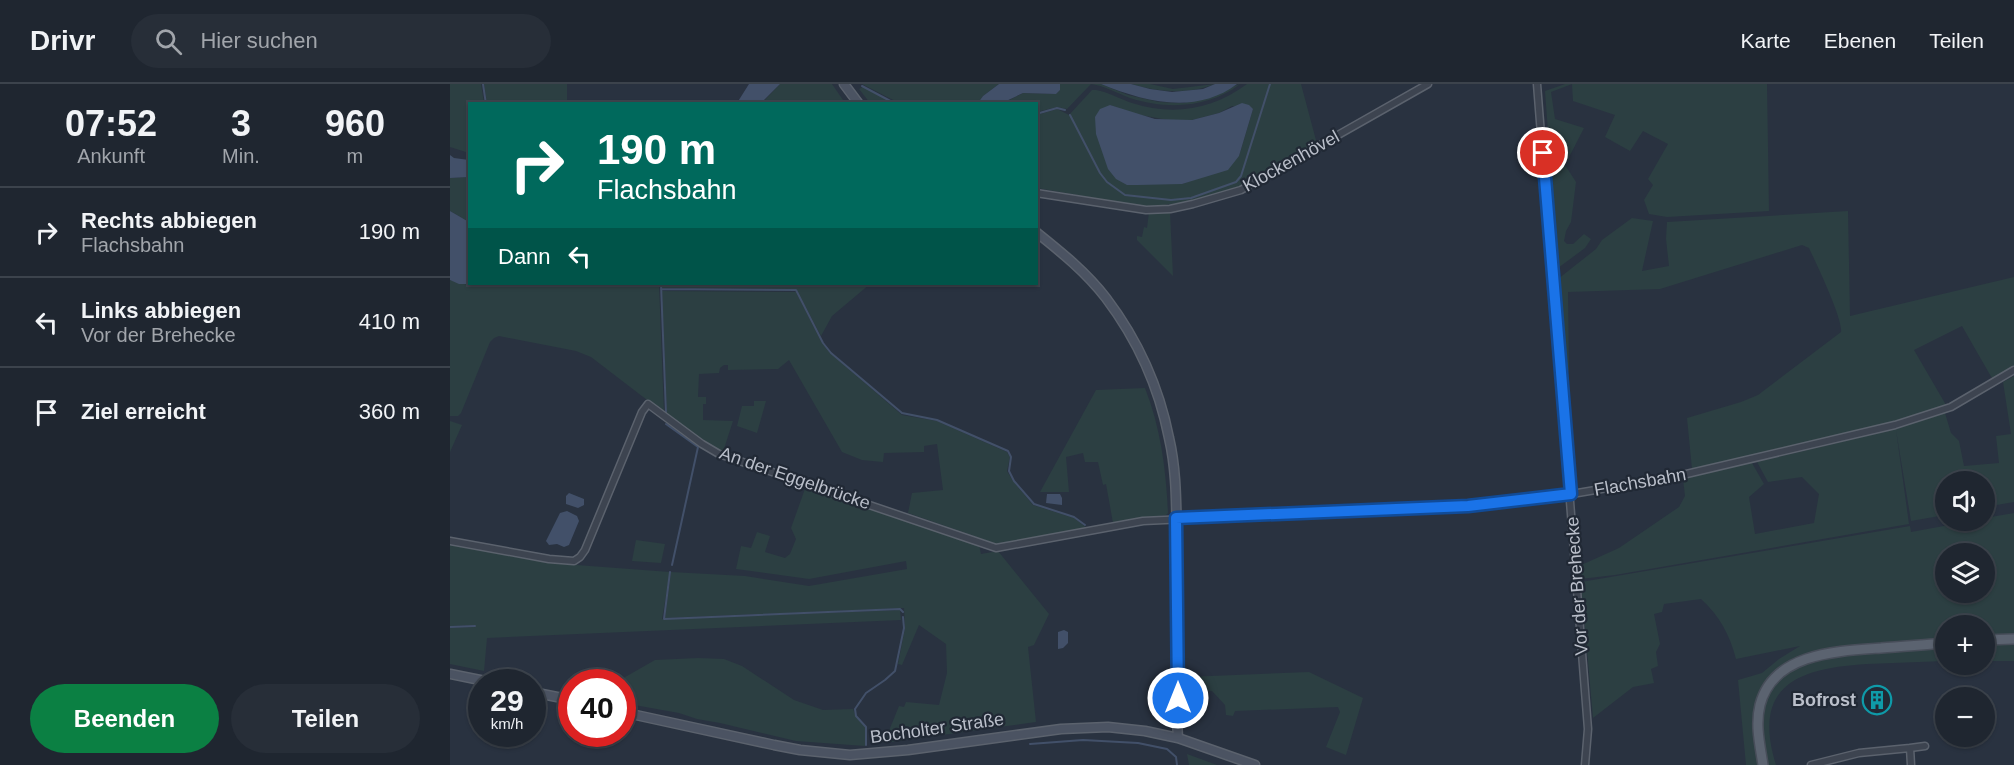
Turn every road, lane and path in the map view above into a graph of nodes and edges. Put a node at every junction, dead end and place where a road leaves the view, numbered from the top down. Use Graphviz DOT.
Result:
graph roads {
  1 [pos="844,84"];
  2 [pos="1428,84"];
  3 [pos="1537,84"];
  4 [pos="858,102"];
  5 [pos="1038,193"];
  6 [pos="1038,234"];
  7 [pos="2014,370"];
  8 [pos="1571,494"];
  9 [pos="1176,518"];
  10 [pos="450,541"];
  11 [pos="2014,639"];
  12 [pos="1995,640"];
  13 [pos="1935,644"];
  14 [pos="450,674"];
  15 [pos="468,678"];
  16 [pos="636,715"];
  17 [pos="1178,738"];
  18 [pos="1925,746"];
  19 [pos="1910,748"];
  20 [pos="1255,765"];
  21 [pos="1585,765"];
  22 [pos="1763,765"];
  23 [pos="1811,765"];
  24 [pos="1911,765"];
  1 -- 4 [label="main road"];
  2 -- 5 [label="street, Klockenhövel"];
  3 -- 8 [label="street, Vor der Brehecke"];
  6 -- 9 [label="main road"];
  7 -- 8 [label="street, Flachsbahn"];
  8 -- 9 [label="street, Flachsbahn"];
  8 -- 21 [label="street, Vor der Brehecke"];
  9 -- 10 [label="street, An der Eggelbrücke"];
  9 -- 17 [label="main road"];
  11 -- 12 [label="main road"];
  13 -- 22 [label="main road"];
  14 -- 15 [label="main road"];
  16 -- 17 [label="main road, Bocholter Straße"];
  17 -- 20 [label="main road, Bocholter Straße"];
  18 -- 19 [label="street"];
  19 -- 23 [label="street"];
  19 -- 24 [label="street"];
}
